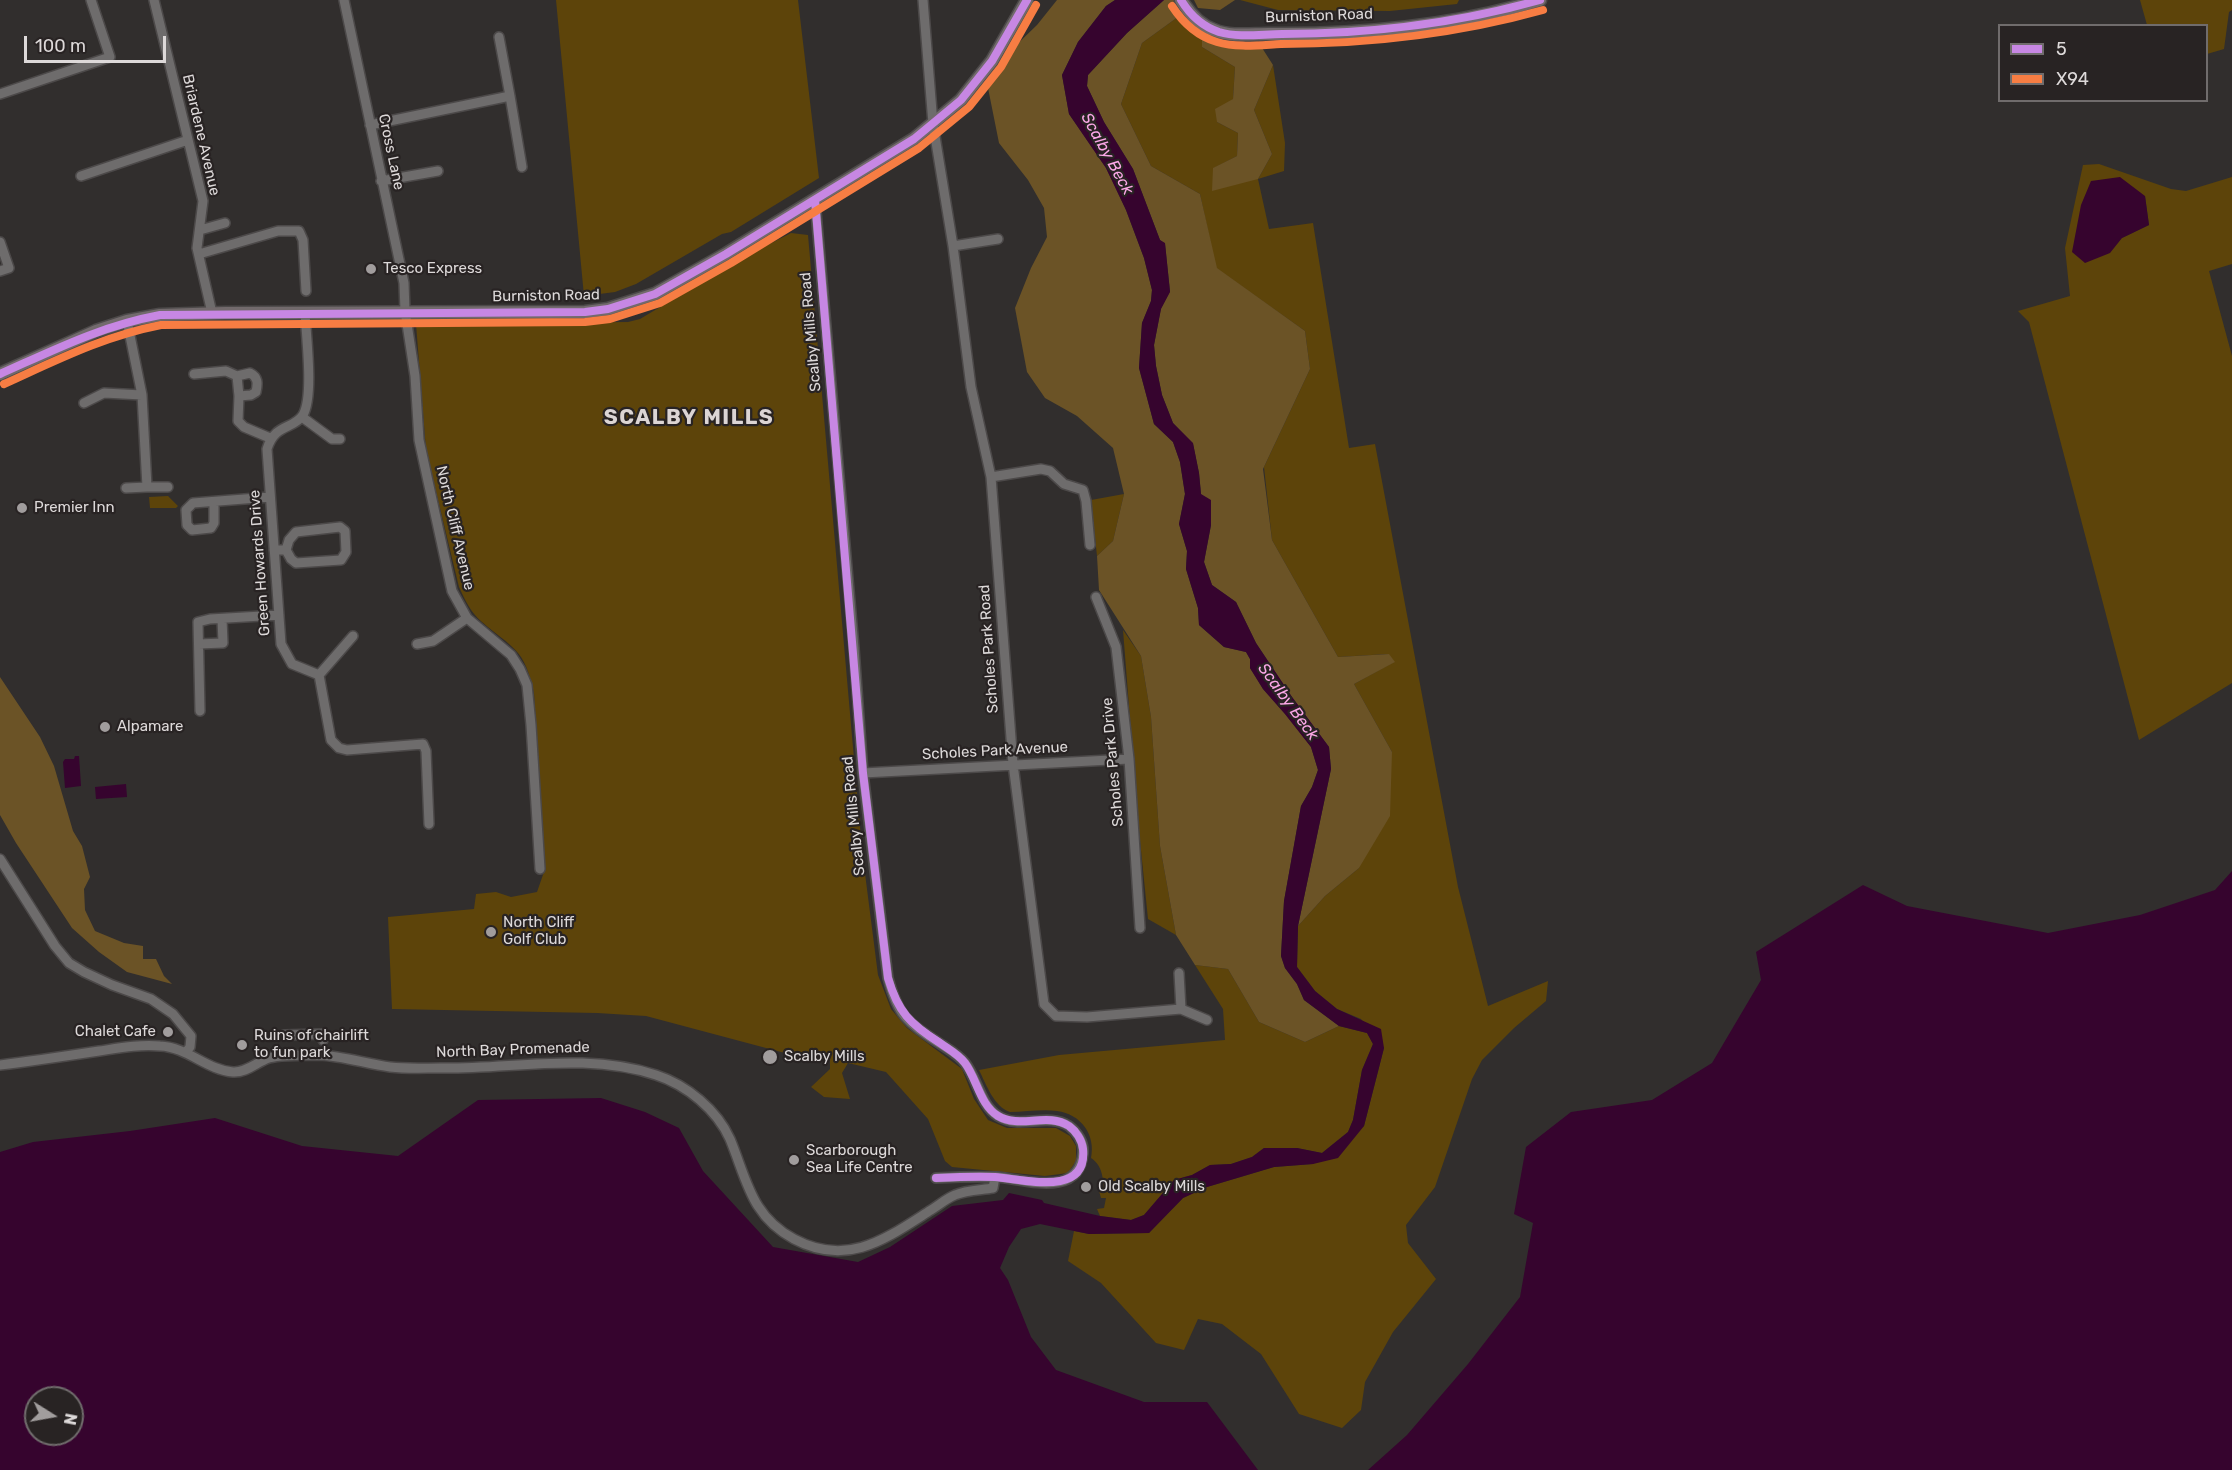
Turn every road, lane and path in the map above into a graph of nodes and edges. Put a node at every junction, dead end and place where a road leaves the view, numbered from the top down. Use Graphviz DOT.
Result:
graph roads {
  1 [pos="91,0"];
  2 [pos="154,0"];
  3 [pos="344,0"];
  4 [pos="923,0"];
  5 [pos="1027,0"];
  6 [pos="1181,0"];
  7 [pos="1540,0"];
  8 [pos="499,37"];
  9 [pos="0,94"];
  10 [pos="510,96"];
  11 [pos="933,124"];
  12 [pos="370,125"];
  13 [pos="188,140"];
  14 [pos="522,167"];
  15 [pos="438,171"];
  16 [pos="81,176"];
  17 [pos="381,181"];
  18 [pos="815,200"];
  19 [pos="225,223"];
  20 [pos="200,230"];
  21 [pos="998,239"];
  22 [pos="0,242"];
  23 [pos="953,246"];
  24 [pos="199,254"];
  25 [pos="0,271"];
  26 [pos="306,291"];
  27 [pos="405,311"];
  28 [pos="305,312"];
  29 [pos="212,313"];
  30 [pos="127,321"];
  31 [pos="0,374"];
  32 [pos="194,374"];
  33 [pos="237,376"];
  34 [pos="142,394"];
  35 [pos="239,396"];
  36 [pos="84,403"];
  37 [pos="302,417"];
  38 [pos="270,438"];
  39 [pos="340,439"];
  40 [pos="991,477"];
  41 [pos="147,487"];
  42 [pos="168,487"];
  43 [pos="126,488"];
  44 [pos="270,497"];
  45 [pos="214,502"];
  46 [pos="1090,545"];
  47 [pos="274,550"];
  48 [pos="286,550"];
  49 [pos="1096,597"];
  50 [pos="279,615"];
  51 [pos="467,618"];
  52 [pos="222,619"];
  53 [pos="353,636"];
  54 [pos="199,644"];
  55 [pos="417,644"];
  56 [pos="320,675"];
  57 [pos="200,711"];
  58 [pos="1129,759"];
  59 [pos="1013,765"];
  60 [pos="863,773"];
  61 [pos="429,824"];
  62 [pos="0,859"];
  63 [pos="540,869"];
  64 [pos="1140,928"];
  65 [pos="1179,973"];
  66 [pos="1181,1009"];
  67 [pos="1208,1020"];
  68 [pos="284,1035"];
  69 [pos="322,1040"];
  70 [pos="186,1052"];
  71 [pos="0,1065"];
  72 [pos="995,1177"];
  73 [pos="936,1178"];
  1 -- 9 [label="street"];
  2 -- 13 [label="street, Briardene Avenue"];
  3 -- 12 [label="street, Cross Lane"];
  4 -- 11 [label="street, Scholes Park Road"];
  5 -- 11 [label="main road, Burniston Road"];
  6 -- 7 [label="main road, Burniston Road"];
  8 -- 10 [label="street"];
  10 -- 12 [label="street"];
  10 -- 14 [label="street"];
  11 -- 18 [label="main road, Burniston Road"];
  11 -- 23 [label="street, Scholes Park Road"];
  12 -- 17 [label="street, Cross Lane"];
  13 -- 16 [label="street"];
  13 -- 20 [label="street, Briardene Avenue"];
  15 -- 17 [label="street"];
  17 -- 27 [label="street, Cross Lane"];
  18 -- 27 [label="main road, Burniston Road"];
  18 -- 60 [label="street, Scalby Mills Road"];
  19 -- 20 [label="street"];
  20 -- 24 [label="street, Briardene Avenue"];
  21 -- 23 [label="street"];
  22 -- 25 [label="street"];
  23 -- 40 [label="street, Scholes Park Road"];
  24 -- 26 [label="street"];
  24 -- 29 [label="street, Briardene Avenue"];
  27 -- 28 [label="main road, Burniston Road"];
  27 -- 51 [label="street, North Cliff Avenue"];
  28 -- 29 [label="main road, Burniston Road"];
  28 -- 37 [label="street"];
  29 -- 30 [label="main road, Burniston Road"];
  30 -- 31 [label="main road, Burniston Road"];
  30 -- 34 [label="street"];
  32 -- 33 [label="street"];
  33 -- 35 [label="street"];
  33 -- 35 [label="street"];
  34 -- 36 [label="street"];
  34 -- 41 [label="street"];
  35 -- 38 [label="street"];
  37 -- 38 [label="street"];
  37 -- 39 [label="street"];
  38 -- 44 [label="street, Green Howards Drive"];
  40 -- 46 [label="street"];
  40 -- 59 [label="street, Scholes Park Road"];
  41 -- 42 [label="street"];
  41 -- 43 [label="street"];
  44 -- 45 [label="street"];
  44 -- 47 [label="street, Green Howards Drive"];
  47 -- 48 [label="street"];
  47 -- 50 [label="street, Green Howards Drive"];
  48 -- 48 [label="street"];
  49 -- 58 [label="street, Scholes Park Drive"];
  50 -- 52 [label="street"];
  50 -- 56 [label="street, Green Howards Drive"];
  51 -- 55 [label="street"];
  51 -- 63 [label="street, North Cliff Avenue"];
  52 -- 54 [label="street"];
  52 -- 54 [label="street"];
  53 -- 56 [label="street"];
  54 -- 57 [label="street"];
  56 -- 61 [label="street"];
  58 -- 59 [label="street, Scholes Park Avenue"];
  58 -- 64 [label="street, Scholes Park Drive"];
  59 -- 60 [label="street, Scholes Park Avenue"];
  59 -- 66 [label="street, Scholes Park Road"];
  60 -- 72 [label="street, Scalby Mills Road"];
  62 -- 70 [label="street"];
  65 -- 66 [label="street"];
  66 -- 67 [label="street, Scholes Park Road"];
  68 -- 69 [label="street"];
  70 -- 71 [label="street, North Bay Promenade"];
  70 -- 72 [label="street, North Bay Promenade"];
  72 -- 73 [label="street, Scalby Mills Road"];
}
